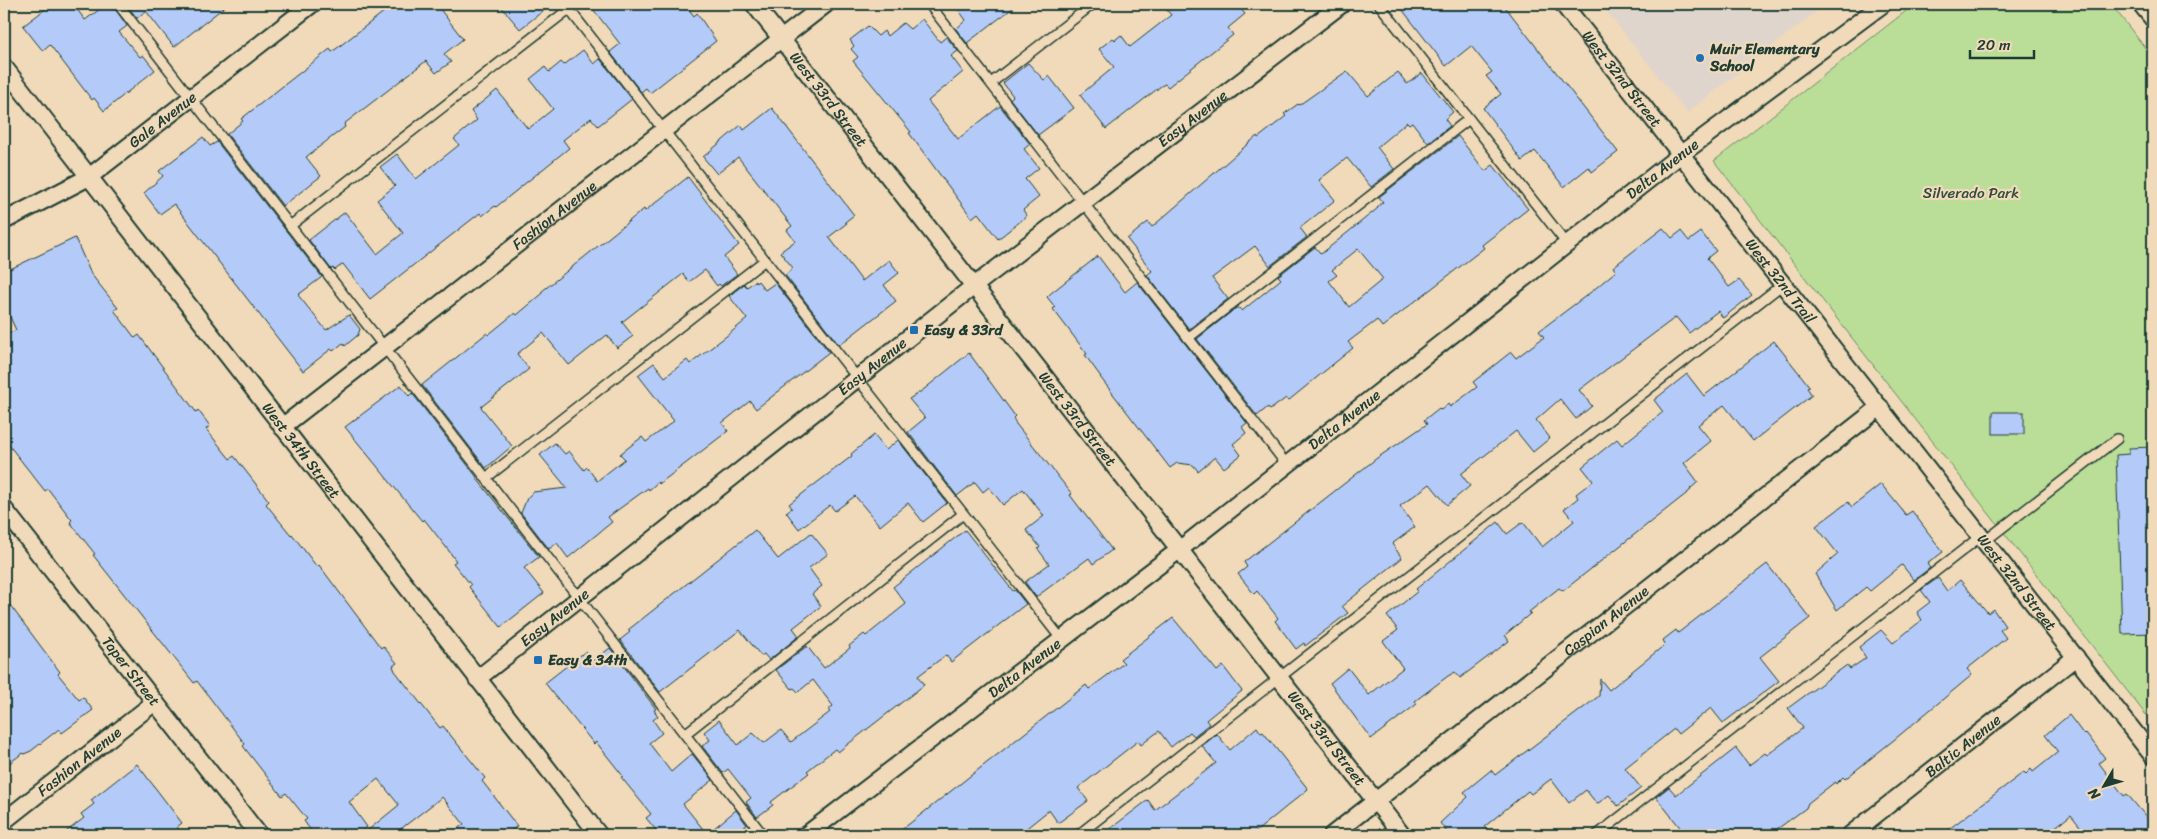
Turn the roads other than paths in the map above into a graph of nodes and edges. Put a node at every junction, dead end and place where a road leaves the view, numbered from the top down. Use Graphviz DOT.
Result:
graph roads {
  1 [pos="118,4"];
  2 [pos="312,4"];
  3 [pos="754,4"];
  4 [pos="826,4"];
  5 [pos="929,4"];
  6 [pos="1093,4"];
  7 [pos="1342,4"];
  8 [pos="1379,4"];
  9 [pos="1563,4"];
  10 [pos="1883,4"];
  11 [pos="2141,4"];
  12 [pos="567,6"];
  13 [pos="2153,19"];
  14 [pos="781,39"];
  15 [pos="4,67"];
  16 [pos="991,83"];
  17 [pos="191,98"];
  18 [pos="1469,119"];
  19 [pos="664,130"];
  20 [pos="1680,155"];
  21 [pos="89,178"];
  22 [pos="1083,202"];
  23 [pos="4,221"];
  24 [pos="290,226"];
  25 [pos="1567,244"];
  26 [pos="765,260"];
  27 [pos="1783,284"];
  28 [pos="974,286"];
  29 [pos="1188,338"];
  30 [pos="384,347"];
  31 [pos="858,378"];
  32 [pos="1880,407"];
  33 [pos="282,427"];
  34 [pos="2117,439"];
  35 [pos="1287,465"];
  36 [pos="486,478"];
  37 [pos="4,509"];
  38 [pos="963,514"];
  39 [pos="1983,538"];
  40 [pos="1179,550"];
  41 [pos="579,598"];
  42 [pos="1062,640"];
  43 [pos="2076,657"];
  44 [pos="1278,677"];
  45 [pos="477,679"];
  46 [pos="154,702"];
  47 [pos="685,734"];
  48 [pos="2153,756"];
  49 [pos="1376,802"];
  50 [pos="4,821"];
  51 [pos="259,835"];
  52 [pos="598,835"];
  53 [pos="763,835"];
  54 [pos="806,835"];
  55 [pos="1078,835"];
  56 [pos="1332,835"];
  57 [pos="1402,835"];
  58 [pos="1597,835"];
  59 [pos="1850,835"];
  1 -- 17 [label="lane"];
  2 -- 17 [label="street, Gale Avenue"];
  3 -- 14 [label="street, West 33rd Street"];
  4 -- 14 [label="street, Fashion Avenue"];
  5 -- 16 [label="lane"];
  6 -- 16 [label="lane"];
  7 -- 22 [label="street, Easy Avenue"];
  8 -- 18 [label="lane"];
  9 -- 20 [label="street, West 32nd Street"];
  10 -- 20 [label="street, Delta Avenue"];
  11 -- 13 [label="street"];
  12 -- 19 [label="lane"];
  12 -- 24 [label="lane"];
  14 -- 19 [label="street, Fashion Avenue"];
  14 -- 28 [label="street, West 33rd Street"];
  15 -- 21 [label="street, West 34th Street"];
  16 -- 22 [label="lane"];
  17 -- 21 [label="street, Gale Avenue"];
  17 -- 24 [label="lane"];
  18 -- 25 [label="lane"];
  18 -- 29 [label="lane"];
  19 -- 26 [label="lane"];
  19 -- 30 [label="street, Fashion Avenue"];
  20 -- 25 [label="street, Delta Avenue"];
  20 -- 27 [label="street, West 32nd Trail"];
  21 -- 23 [label="street, Gale Avenue"];
  21 -- 33 [label="street, West 34th Street"];
  22 -- 28 [label="street, Easy Avenue"];
  22 -- 29 [label="lane"];
  24 -- 30 [label="lane"];
  25 -- 35 [label="street, Delta Avenue"];
  26 -- 31 [label="lane"];
  26 -- 36 [label="lane"];
  27 -- 32 [label="street, West 32nd Trail"];
  27 -- 44 [label="lane"];
  28 -- 31 [label="street, Easy Avenue"];
  28 -- 40 [label="street, West 33rd Street"];
  29 -- 35 [label="lane"];
  30 -- 33 [label="street, Fashion Avenue"];
  30 -- 36 [label="lane"];
  31 -- 38 [label="lane"];
  31 -- 41 [label="street, Easy Avenue"];
  32 -- 39 [label="street, West 32nd Street"];
  32 -- 49 [label="street, Caspian Avenue"];
  33 -- 45 [label="street, West 34th Street"];
  34 -- 39 [label="lane"];
  35 -- 40 [label="street, Delta Avenue"];
  36 -- 41 [label="lane"];
  37 -- 46 [label="street, Taper Street"];
  38 -- 42 [label="lane"];
  38 -- 47 [label="lane"];
  39 -- 43 [label="street, West 32nd Street"];
  39 -- 58 [label="lane"];
  40 -- 42 [label="street, Delta Avenue"];
  40 -- 44 [label="street, West 33rd Street"];
  41 -- 45 [label="street, Easy Avenue"];
  41 -- 47 [label="lane"];
  42 -- 54 [label="street, Delta Avenue"];
  43 -- 48 [label="street, West 32nd Street"];
  43 -- 59 [label="street, Baltic Avenue"];
  44 -- 49 [label="street, West 33rd Street"];
  44 -- 55 [label="lane"];
  45 -- 52 [label="street, West 34th Street"];
  46 -- 50 [label="street, Fashion Avenue"];
  46 -- 51 [label="street, Taper Street"];
  47 -- 53 [label="lane"];
  49 -- 56 [label="street, Caspian Avenue"];
  49 -- 57 [label="street, West 33rd Street"];
}
